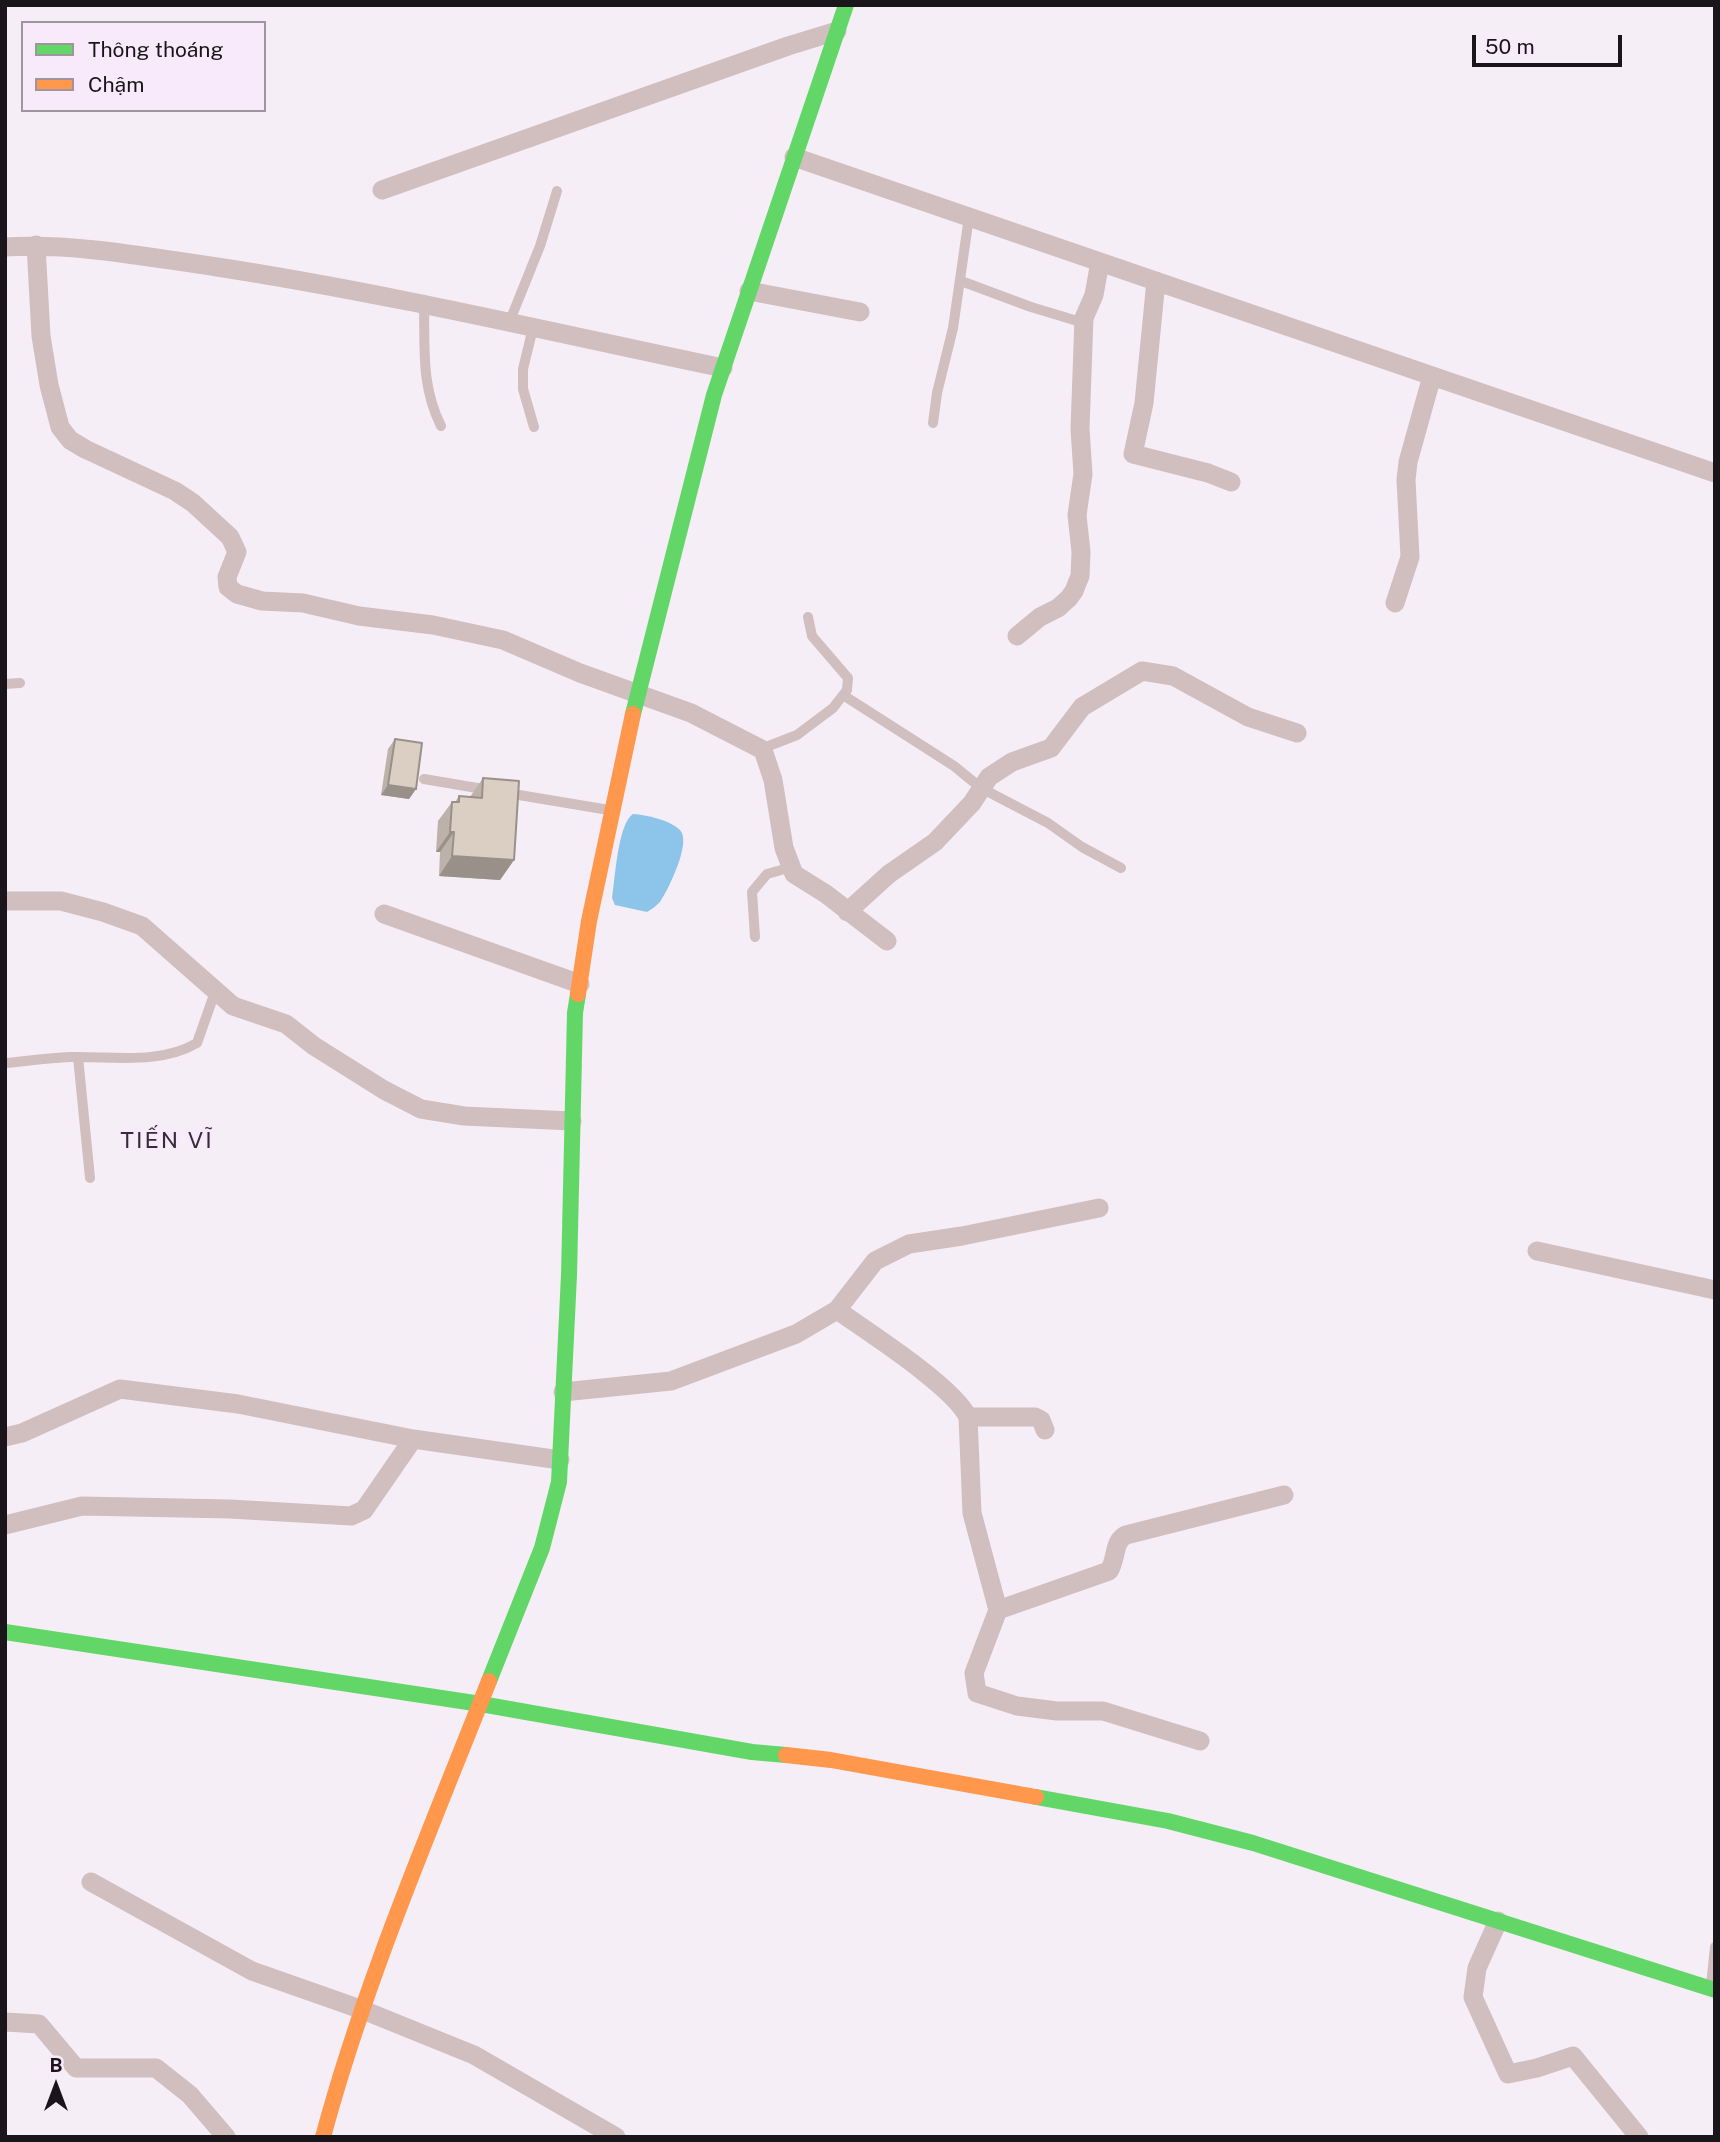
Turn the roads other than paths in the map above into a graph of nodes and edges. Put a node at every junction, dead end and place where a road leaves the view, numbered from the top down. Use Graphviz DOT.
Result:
graph roads {
  1 [pos="846,5"];
  2 [pos="837,31"];
  3 [pos="794,157"];
  4 [pos="382,190"];
  5 [pos="557,191"];
  6 [pos="969,217"];
  7 [pos="36,245"];
  8 [pos="5,247"];
  9 [pos="1100,262"];
  10 [pos="961,281"];
  11 [pos="1156,281"];
  12 [pos="749,291"];
  13 [pos="424,305"];
  14 [pos="860,312"];
  15 [pos="509,323"];
  16 [pos="1084,323"];
  17 [pos="533,328"];
  18 [pos="723,368"];
  19 [pos="1432,376"];
  20 [pos="933,423"];
  21 [pos="441,426"];
  22 [pos="534,427"];
  23 [pos="1715,473"];
  24 [pos="1231,482"];
  25 [pos="1395,603"];
  26 [pos="808,617"];
  27 [pos="1017,636"];
  28 [pos="20,683"];
  29 [pos="5,684"];
  30 [pos="638,692"];
  31 [pos="843,695"];
  32 [pos="1297,733"];
  33 [pos="761,749"];
  34 [pos="424,779"];
  35 [pos="981,788"];
  36 [pos="612,811"];
  37 [pos="792,867"];
  38 [pos="1121,868"];
  39 [pos="5,901"];
  40 [pos="847,912"];
  41 [pos="384,914"];
  42 [pos="755,937"];
  43 [pos="887,941"];
  44 [pos="580,984"];
  45 [pos="215,992"];
  46 [pos="78,1057"];
  47 [pos="5,1063"];
  48 [pos="572,1121"];
  49 [pos="90,1178"];
  50 [pos="1099,1208"];
  51 [pos="1537,1251"];
  52 [pos="1715,1290"];
  53 [pos="837,1310"];
  54 [pos="563,1392"];
  55 [pos="968,1417"];
  56 [pos="1045,1430"];
  57 [pos="5,1437"];
  58 [pos="413,1439"];
  59 [pos="560,1460"];
  60 [pos="1284,1495"];
  61 [pos="5,1525"];
  62 [pos="998,1610"];
  63 [pos="5,1632"];
  64 [pos="481,1704"];
  65 [pos="1200,1741"];
  66 [pos="91,1882"];
  67 [pos="1498,1921"];
  68 [pos="1715,1947"];
  69 [pos="1713,1989"];
  70 [pos="363,2010"];
  71 [pos="5,2022"];
  72 [pos="226,2137"];
  73 [pos="323,2137"];
  74 [pos="615,2137"];
  75 [pos="1639,2137"];
  1 -- 2 [label="street"];
  2 -- 3 [label="street"];
  2 -- 4 [label="street"];
  3 -- 6 [label="street"];
  3 -- 12 [label="street"];
  5 -- 15 [label="lane"];
  6 -- 9 [label="street"];
  6 -- 10 [label="lane"];
  7 -- 8 [label="street"];
  7 -- 13 [label="street"];
  7 -- 30 [label="street"];
  9 -- 11 [label="street"];
  9 -- 16 [label="street"];
  10 -- 16 [label="lane"];
  10 -- 20 [label="lane"];
  11 -- 19 [label="street"];
  11 -- 24 [label="street"];
  12 -- 14 [label="street"];
  12 -- 18 [label="street"];
  13 -- 15 [label="street"];
  13 -- 21 [label="lane"];
  15 -- 17 [label="street"];
  16 -- 27 [label="street"];
  17 -- 18 [label="street"];
  17 -- 22 [label="lane"];
  18 -- 30 [label="street"];
  19 -- 23 [label="street"];
  19 -- 25 [label="street"];
  26 -- 31 [label="lane"];
  28 -- 29 [label="lane"];
  30 -- 33 [label="street"];
  30 -- 36 [label="street"];
  31 -- 33 [label="lane"];
  31 -- 35 [label="lane"];
  32 -- 35 [label="street"];
  33 -- 37 [label="street"];
  34 -- 36 [label="lane"];
  35 -- 38 [label="lane"];
  35 -- 40 [label="street"];
  36 -- 44 [label="street"];
  37 -- 40 [label="street"];
  37 -- 42 [label="lane"];
  39 -- 45 [label="street"];
  40 -- 43 [label="street"];
  41 -- 44 [label="street"];
  44 -- 48 [label="street"];
  45 -- 46 [label="lane"];
  45 -- 48 [label="street"];
  46 -- 47 [label="lane"];
  46 -- 49 [label="lane"];
  48 -- 54 [label="street"];
  50 -- 53 [label="street"];
  51 -- 52 [label="street"];
  53 -- 54 [label="street"];
  53 -- 55 [label="street"];
  54 -- 59 [label="street"];
  55 -- 56 [label="street"];
  55 -- 62 [label="street"];
  57 -- 58 [label="street"];
  58 -- 59 [label="street"];
  58 -- 61 [label="street"];
  59 -- 64 [label="street"];
  60 -- 62 [label="street"];
  62 -- 65 [label="street"];
  63 -- 64 [label="street"];
  64 -- 67 [label="street"];
  64 -- 70 [label="street"];
  66 -- 70 [label="street"];
  67 -- 69 [label="street"];
  67 -- 75 [label="street"];
  68 -- 69 [label="lane"];
  70 -- 73 [label="street"];
  70 -- 74 [label="street"];
  71 -- 72 [label="street"];
}
